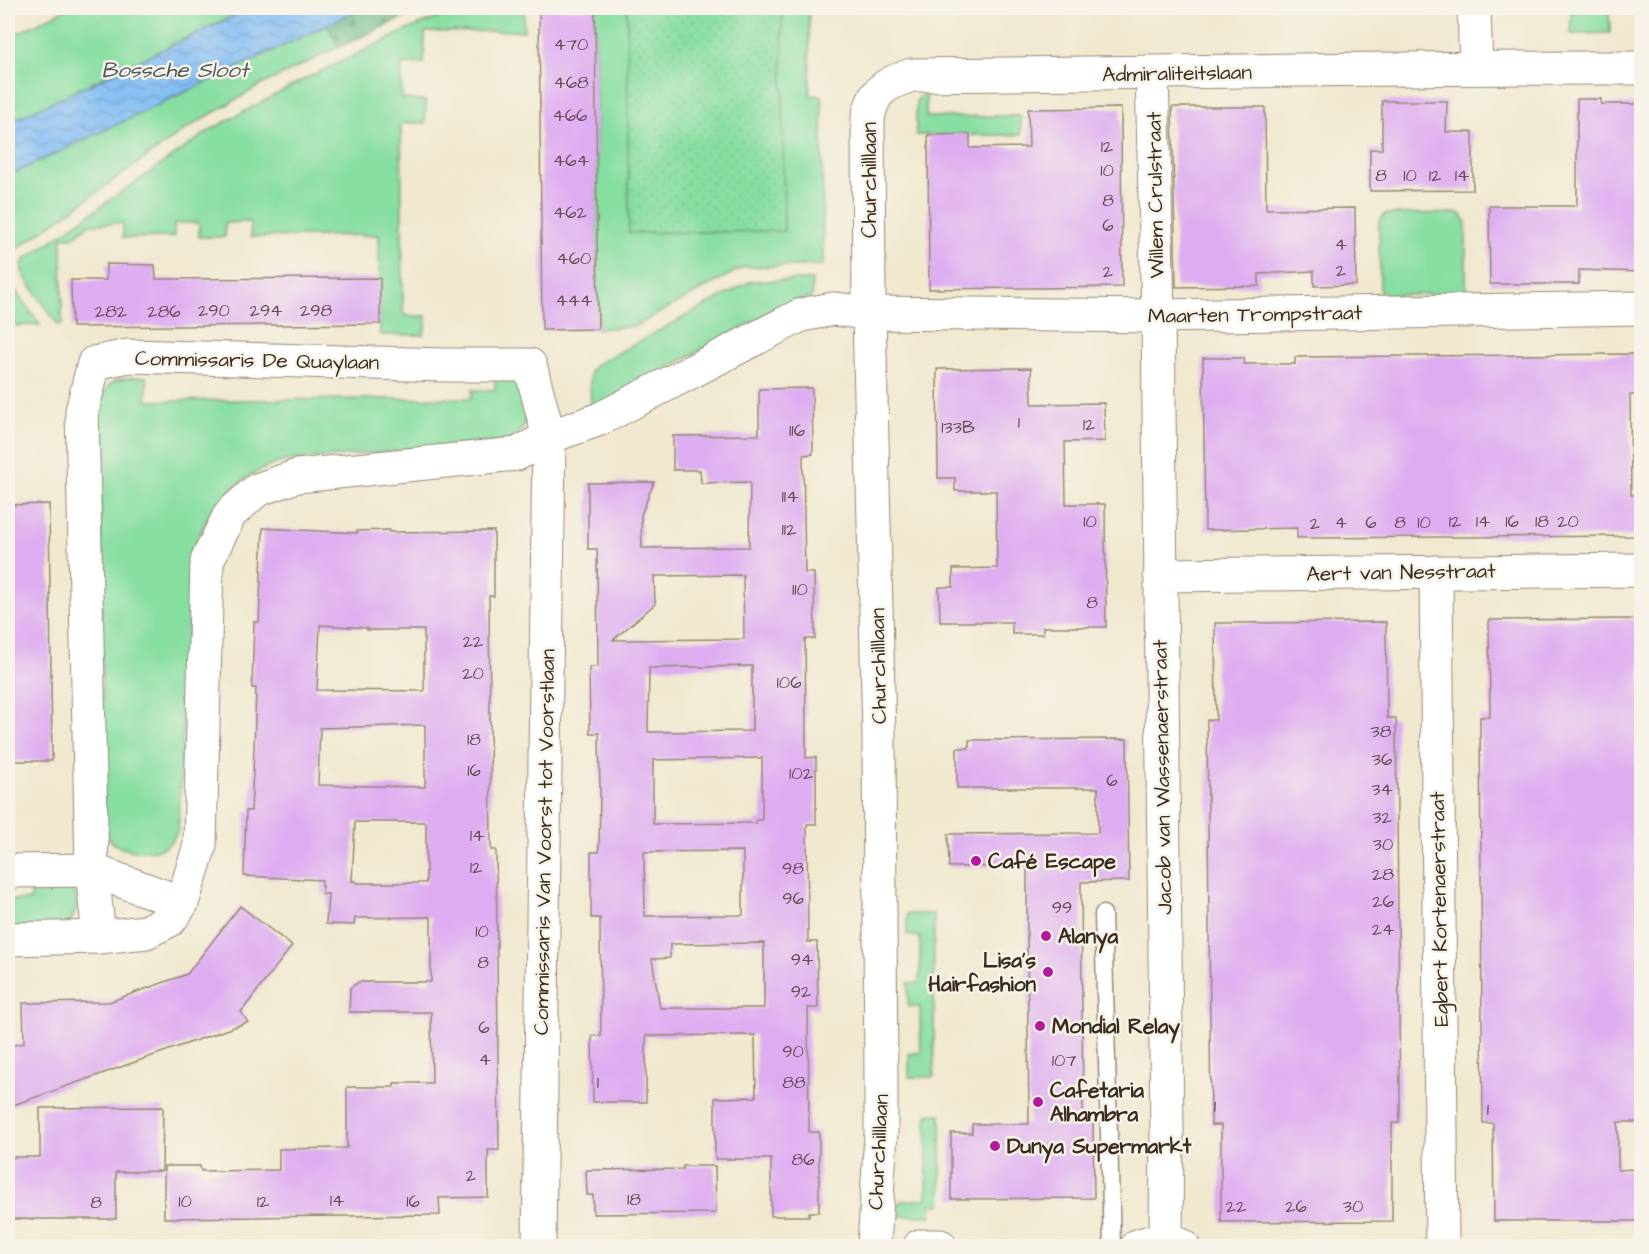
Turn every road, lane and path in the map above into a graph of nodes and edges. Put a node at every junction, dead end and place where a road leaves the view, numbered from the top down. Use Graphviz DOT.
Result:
graph roads {
  1 [pos="1474,8"];
  2 [pos="1476,67"];
  3 [pos="1641,68"];
  4 [pos="1152,73"];
  5 [pos="880,89"];
  6 [pos="1641,308"];
  7 [pos="869,314"];
  8 [pos="1158,316"];
  9 [pos="549,437"];
  10 [pos="1641,570"];
  11 [pos="1436,572"];
  12 [pos="1160,575"];
  13 [pos="92,870"];
  14 [pos="8,871"];
  15 [pos="182,903"];
  16 [pos="1103,914"];
  17 [pos="99,937"];
  18 [pos="8,939"];
  19 [pos="1162,1243"];
  20 [pos="539,1246"];
  21 [pos="874,1246"];
  22 [pos="920,1246"];
  23 [pos="940,1246"];
  24 [pos="1112,1246"];
  25 [pos="1442,1246"];
  1 -- 2 [label="street"];
  2 -- 3 [label="street, Admiraliteitslaan"];
  2 -- 4 [label="street, Admiraliteitslaan"];
  4 -- 5 [label="street, Admiraliteitslaan"];
  4 -- 8 [label="street, Willem Crulstraat"];
  5 -- 7 [label="street, Churchilllaan"];
  6 -- 8 [label="street, Maarten Trompstraat"];
  7 -- 8 [label="street, Maarten Trompstraat"];
  7 -- 9 [label="street"];
  7 -- 21 [label="street, Churchilllaan"];
  8 -- 12 [label="street, Jacob van Wassenaerstraat"];
  9 -- 13 [label="street, Commissaris De Quaylaan"];
  9 -- 15 [label="street"];
  9 -- 20 [label="street, Commissaris Van Voorst tot Voorstlaan"];
  10 -- 11 [label="street, Aert van Nesstraat"];
  11 -- 12 [label="street, Aert van Nesstraat"];
  11 -- 25 [label="street, Egbert Kortenaerstraat"];
  12 -- 19 [label="street, Jacob van Wassenaerstraat"];
  13 -- 14 [label="street"];
  13 -- 15 [label="street"];
  13 -- 17 [label="street, Commissaris De Quaylaan"];
  15 -- 17 [label="street"];
  16 -- 24 [label="lane"];
  17 -- 18 [label="street"];
  22 -- 23 [label="street"];
}
